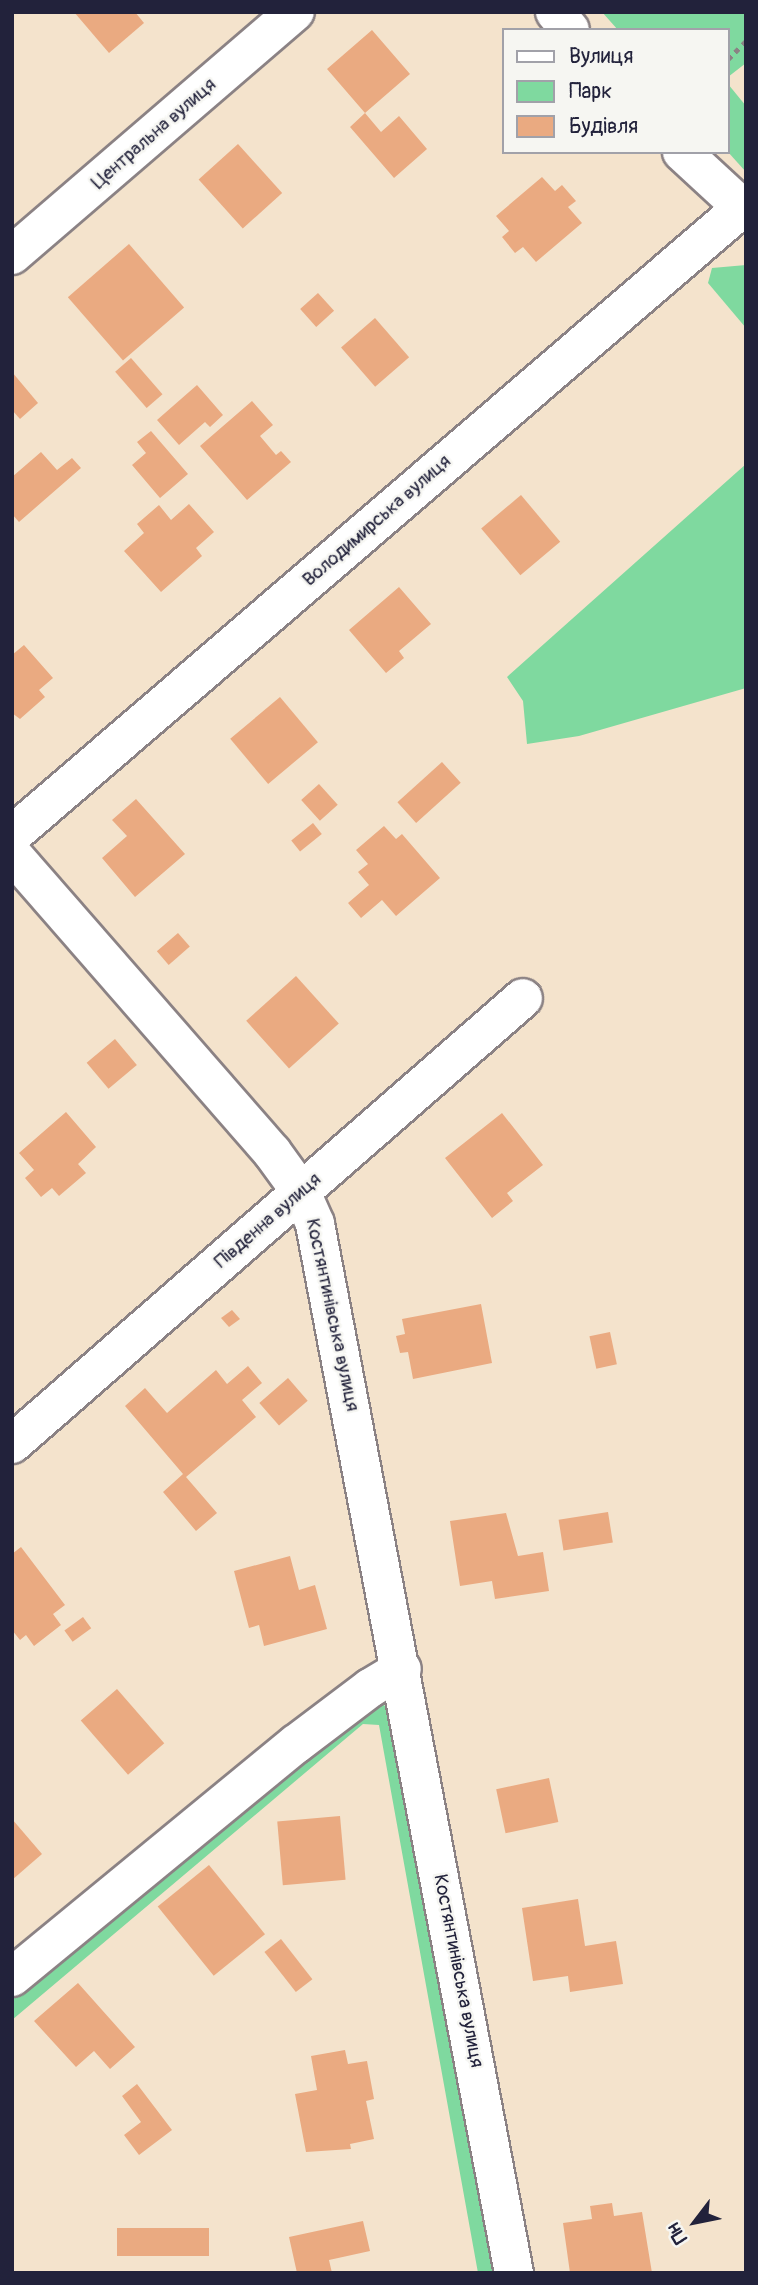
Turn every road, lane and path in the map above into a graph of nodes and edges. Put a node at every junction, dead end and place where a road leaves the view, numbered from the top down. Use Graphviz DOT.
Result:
graph roads {
  1 [pos="295,12"];
  2 [pos="555,12"];
  3 [pos="568,28"];
  4 [pos="746,41"];
  5 [pos="730,57"];
  6 [pos="684,154"];
  7 [pos="744,209"];
  8 [pos="12,255"];
  9 [pos="12,835"];
  10 [pos="12,854"];
  11 [pos="523,998"];
  12 [pos="301,1192"];
  13 [pos="12,1444"];
  14 [pos="402,1670"];
  15 [pos="12,1978"];
  16 [pos="514,2273"];
  1 -- 8 [label="street, Центральна вулиця"];
  2 -- 3 [label="street"];
  4 -- 5 [label="path"];
  6 -- 7 [label="street"];
  7 -- 9 [label="street, Володимирська вулиця"];
  10 -- 12 [label="street, Костянтинівська вулиця"];
  11 -- 12 [label="street, Південна вулиця"];
  12 -- 13 [label="street, Південна вулиця"];
  12 -- 14 [label="street, Костянтинівська вулиця"];
  14 -- 15 [label="street"];
  14 -- 16 [label="street, Костянтинівська вулиця"];
}
